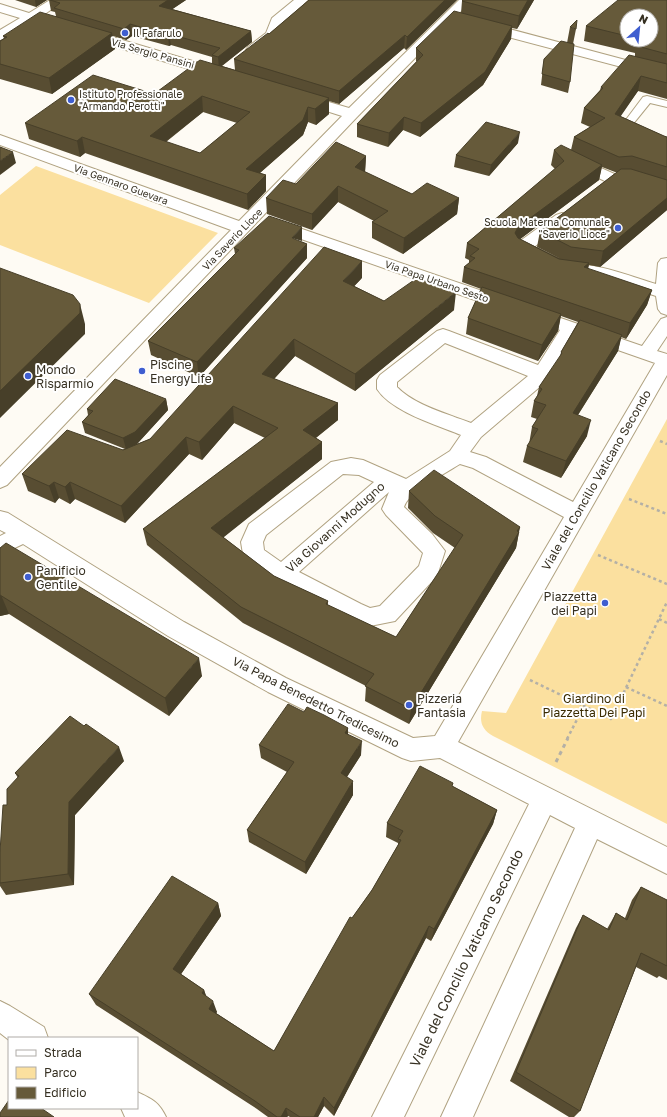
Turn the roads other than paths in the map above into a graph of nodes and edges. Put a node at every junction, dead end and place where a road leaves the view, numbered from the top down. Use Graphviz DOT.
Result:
graph roads {
  1 [pos="59,0"];
  2 [pos="302,0"];
  3 [pos="466,0"];
  4 [pos="0,8"];
  5 [pos="31,17"];
  6 [pos="461,20"];
  7 [pos="0,36"];
  8 [pos="243,58"];
  9 [pos="230,73"];
  10 [pos="667,75"];
  11 [pos="288,94"];
  12 [pos="667,104"];
  13 [pos="352,114"];
  14 [pos="0,140"];
  15 [pos="667,145"];
  16 [pos="564,156"];
  17 [pos="614,181"];
  18 [pos="577,206"];
  19 [pos="248,223"];
  20 [pos="667,263"];
  21 [pos="666,301"];
  22 [pos="667,324"];
  23 [pos="571,327"];
  24 [pos="660,358"];
  25 [pos="542,374"];
  26 [pos="474,432"];
  27 [pos="457,456"];
  28 [pos="0,480"];
  29 [pos="397,484"];
  30 [pos="576,514"];
  31 [pos="0,519"];
  32 [pos="24,534"];
  33 [pos="0,546"];
  34 [pos="282,574"];
  35 [pos="442,746"];
  36 [pos="545,798"];
  37 [pos="591,822"];
  38 [pos="667,861"];
  39 [pos="0,1016"];
  40 [pos="32,1037"];
  41 [pos="138,1109"];
  42 [pos="150,1117"];
  43 [pos="388,1117"];
  44 [pos="457,1117"];
  1 -- 5 [label="street"];
  2 -- 8 [label="street"];
  3 -- 6 [label="street, Via Saverio Lioce"];
  4 -- 5 [label="street, Via Sergio Pansini"];
  5 -- 7 [label="street"];
  5 -- 9 [label="street, Via Sergio Pansini"];
  6 -- 10 [label="street"];
  6 -- 13 [label="street, Via Saverio Lioce"];
  11 -- 13 [label="street"];
  12 -- 15 [label="lane"];
  13 -- 19 [label="street, Via Saverio Lioce"];
  14 -- 19 [label="street, Via Gennaro Guevara"];
  16 -- 17 [label="street"];
  18 -- 21 [label="street"];
  19 -- 23 [label="street, Via Papa Urbano Sesto"];
  19 -- 28 [label="street, Via Saverio Lioce"];
  20 -- 21 [label="street"];
  22 -- 24 [label="street"];
  23 -- 24 [label="street, Via Papa Urbano Sesto"];
  23 -- 25 [label="street, Via Giovanni Modugno"];
  24 -- 30 [label="street, Viale del Concilio Vaticano Secondo"];
  25 -- 26 [label="street, Via Giovanni Modugno"];
  25 -- 26 [label="street"];
  26 -- 27 [label="street, Via Giovanni Modugno"];
  27 -- 29 [label="street, Via Giovanni Modugno"];
  27 -- 30 [label="street"];
  29 -- 34 [label="street, Via Giovanni Modugno"];
  29 -- 34 [label="street, Via Giovanni Modugno"];
  29 -- 34 [label="street, Via Giovanni Modugno"];
  30 -- 35 [label="street, Viale del Concilio Vaticano Secondo"];
  31 -- 32 [label="street, Via Papa Benedetto Tredicesimo"];
  32 -- 33 [label="street"];
  32 -- 35 [label="street, Via Papa Benedetto Tredicesimo"];
  35 -- 36 [label="street"];
  36 -- 37 [label="street"];
  36 -- 43 [label="street, Viale del Concilio Vaticano Secondo"];
  37 -- 38 [label="street"];
  37 -- 44 [label="street"];
  39 -- 40 [label="street"];
  41 -- 42 [label="street"];
}
